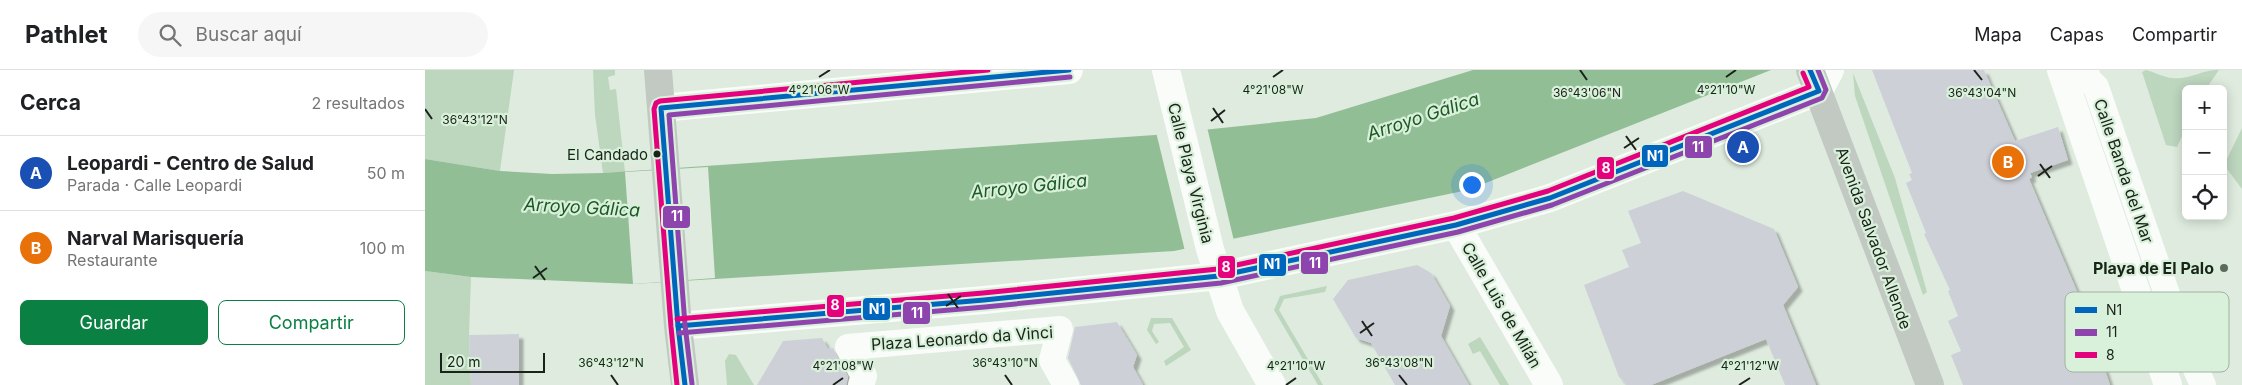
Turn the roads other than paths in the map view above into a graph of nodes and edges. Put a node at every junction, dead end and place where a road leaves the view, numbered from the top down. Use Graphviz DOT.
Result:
graph roads {
  1 [pos="658,70"];
  2 [pos="1069,70"];
  3 [pos="1166,70"];
  4 [pos="2061,70"];
  5 [pos="2087,75"];
  6 [pos="1820,77"];
  7 [pos="661,108"];
  8 [pos="1456,224"];
  9 [pos="1216,268"];
  10 [pos="2136,292"];
  11 [pos="2166,292"];
  12 [pos="678,326"];
  13 [pos="2164,372"];
  14 [pos="2197,372"];
  15 [pos="685,385"];
  16 [pos="861,385"];
  17 [pos="1066,385"];
  18 [pos="1272,385"];
  19 [pos="1549,385"];
  20 [pos="1930,385"];
  21 [pos="2168,385"];
  22 [pos="2203,385"];
  1 -- 7 [label="main road"];
  2 -- 7 [label="street"];
  3 -- 9 [label="street, Calle Playa Virginia"];
  4 -- 10 [label="street, Calle Banda del Mar"];
  5 -- 11 [label="street, Calle Banda del Mar"];
  6 -- 8 [label="street"];
  6 -- 20 [label="main road, Avenida Salvador Allende"];
  7 -- 12 [label="main road"];
  8 -- 9 [label="street"];
  8 -- 19 [label="street, Calle Luis de Milán"];
  9 -- 12 [label="street"];
  9 -- 18 [label="street, Calle Playa Virginia"];
  12 -- 15 [label="main road"];
  13 -- 21 [label="street, Calle Banda del Mar"];
  14 -- 22 [label="street, Calle Banda del Mar"];
  16 -- 17 [label="street, Plaza Leonardo da Vinci"];
}
